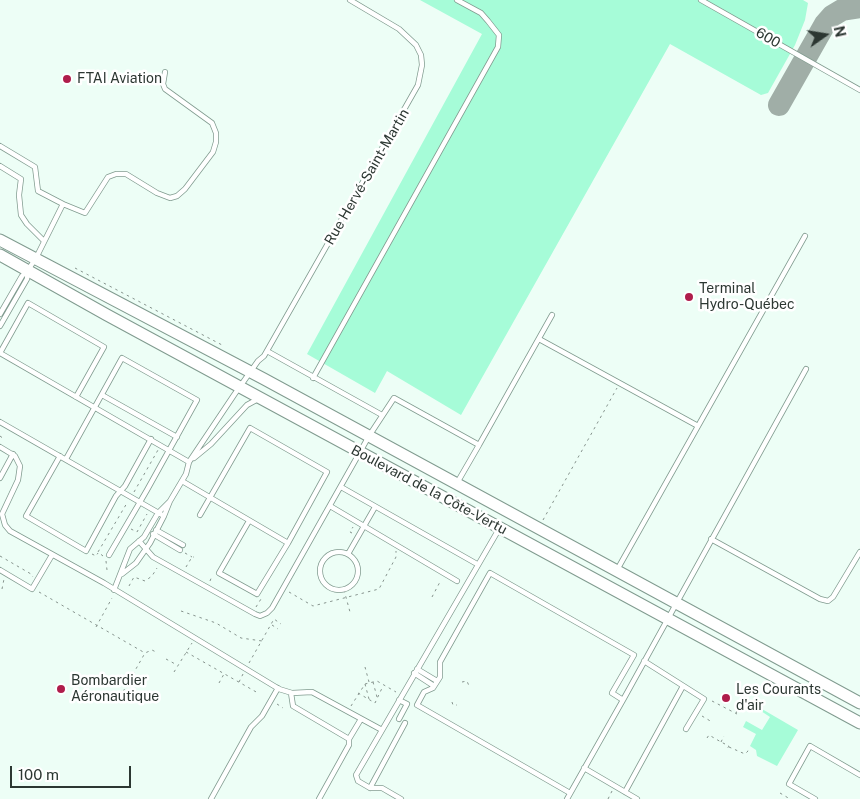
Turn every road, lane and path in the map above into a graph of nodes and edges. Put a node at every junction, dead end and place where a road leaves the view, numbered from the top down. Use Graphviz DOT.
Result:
graph roads {
  1 [pos="350,0"];
  2 [pos="457,0"];
  3 [pos="701,0"];
  4 [pos="165,72"];
  5 [pos="860,90"];
  6 [pos="0,146"];
  7 [pos="0,166"];
  8 [pos="63,204"];
  9 [pos="805,236"];
  10 [pos="0,240"];
  11 [pos="44,241"];
  12 [pos="0,255"];
  13 [pos="36,258"];
  14 [pos="71,266"];
  15 [pos="28,270"];
  16 [pos="0,314"];
  17 [pos="552,315"];
  18 [pos="0,326"];
  19 [pos="539,339"];
  20 [pos="226,347"];
  21 [pos="267,351"];
  22 [pos="0,353"];
  23 [pos="806,369"];
  24 [pos="251,372"];
  25 [pos="313,378"];
  26 [pos="620,383"];
  27 [pos="240,387"];
  28 [pos="102,395"];
  29 [pos="76,397"];
  30 [pos="260,398"];
  31 [pos="95,407"];
  32 [pos="382,415"];
  33 [pos="0,422"];
  34 [pos="698,426"];
  35 [pos="0,436"];
  36 [pos="369,436"];
  37 [pos="177,437"];
  38 [pos="4,439"];
  39 [pos="151,439"];
  40 [pos="479,445"];
  41 [pos="0,447"];
  42 [pos="158,449"];
  43 [pos="170,450"];
  44 [pos="361,453"];
  45 [pos="13,454"];
  46 [pos="60,456"];
  47 [pos="66,459"];
  48 [pos="189,462"];
  49 [pos="0,478"];
  50 [pos="182,481"];
  51 [pos="457,484"];
  52 [pos="341,487"];
  53 [pos="120,491"];
  54 [pos="133,493"];
  55 [pos="210,498"];
  56 [pos="129,500"];
  57 [pos="170,501"];
  58 [pos="140,502"];
  59 [pos="330,506"];
  60 [pos="375,506"];
  61 [pos="158,513"];
  62 [pos="200,515"];
  63 [pos="164,516"];
  64 [pos="117,520"];
  65 [pos="249,521"];
  66 [pos="122,524"];
  67 [pos="364,526"];
  68 [pos="130,528"];
  69 [pos="500,528"];
  70 [pos="538,528"];
  71 [pos="149,529"];
  72 [pos="137,532"];
  73 [pos="155,533"];
  74 [pos="711,539"];
  75 [pos="139,541"];
  76 [pos="288,543"];
  77 [pos="145,548"];
  78 [pos="181,548"];
  79 [pos="98,552"];
  80 [pos="860,552"];
  81 [pos="348,554"];
  82 [pos="52,555"];
  83 [pos="94,555"];
  84 [pos="0,556"];
  85 [pos="109,556"];
  86 [pos="396,558"];
  87 [pos="477,564"];
  88 [pos="186,567"];
  89 [pos="157,568"];
  90 [pos="0,570"];
  91 [pos="107,570"];
  92 [pos="617,571"];
  93 [pos="122,574"];
  94 [pos="33,577"];
  95 [pos="4,578"];
  96 [pos="458,581"];
  97 [pos="440,583"];
  98 [pos="129,586"];
  99 [pos="2,589"];
  100 [pos="114,590"];
  101 [pos="344,590"];
  102 [pos="39,592"];
  103 [pos="288,592"];
  104 [pos="432,597"];
  105 [pos="112,598"];
  106 [pos="261,598"];
  107 [pos="346,598"];
  108 [pos="676,603"];
  109 [pos="256,607"];
  110 [pos="181,612"];
  111 [pos="350,612"];
  112 [pos="666,618"];
  113 [pos="281,624"];
  114 [pos="271,625"];
  115 [pos="96,626"];
  116 [pos="278,629"];
  117 [pos="262,641"];
  118 [pos="191,643"];
  119 [pos="156,652"];
  120 [pos="186,652"];
  121 [pos="145,653"];
  122 [pos="166,658"];
  123 [pos="644,662"];
  124 [pos="249,664"];
  125 [pos="178,665"];
  126 [pos="365,667"];
  127 [pos="416,671"];
  128 [pos="174,672"];
  129 [pos="224,673"];
  130 [pos="244,674"];
  131 [pos="239,682"];
  132 [pos="373,682"];
  133 [pos="462,682"];
  134 [pos="219,683"];
  135 [pos="369,683"];
  136 [pos="436,683"];
  137 [pos="365,684"];
  138 [pos="384,685"];
  139 [pos="469,686"];
  140 [pos="683,686"];
  141 [pos="278,688"];
  142 [pos="396,692"];
  143 [pos="258,693"];
  144 [pos="290,693"];
  145 [pos="358,693"];
  146 [pos="120,697"];
  147 [pos="377,698"];
  148 [pos="704,699"];
  149 [pos="369,700"];
  150 [pos="399,700"];
  151 [pos="623,700"];
  152 [pos="452,702"];
  153 [pos="860,703"];
  154 [pos="277,704"];
  155 [pos="457,705"];
  156 [pos="749,705"];
  157 [pos="350,707"];
  158 [pos="283,708"];
  159 [pos="399,719"];
  160 [pos="706,719"];
  161 [pos="361,720"];
  162 [pos="712,722"];
  163 [pos="405,723"];
  164 [pos="860,723"];
  165 [pos="686,729"];
  166 [pos="382,730"];
  167 [pos="724,736"];
  168 [pos="707,738"];
  169 [pos="349,739"];
  170 [pos="722,742"];
  171 [pos="729,746"];
  172 [pos="748,747"];
  173 [pos="727,749"];
  174 [pos="584,768"];
  175 [pos="860,776"];
  176 [pos="370,788"];
  177 [pos="612,791"];
  178 [pos="624,792"];
  179 [pos="570,793"];
  180 [pos="780,793"];
  181 [pos="210,799"];
  182 [pos="319,799"];
  183 [pos="401,799"];
  184 [pos="567,799"];
  185 [pos="608,799"];
  186 [pos="637,799"];
  187 [pos="790,799"];
  188 [pos="815,799"];
  1 -- 21 [label="lane, Rue Hervé-Saint-Martin"];
  2 -- 25 [label="lane"];
  3 -- 5 [label="lane, 600"];
  4 -- 8 [label="lane"];
  6 -- 8 [label="lane"];
  7 -- 11 [label="lane"];
  8 -- 11 [label="lane"];
  9 -- 34 [label="lane"];
  10 -- 13 [label="street, Boulevard de la Côte-Vertu"];
  11 -- 13 [label="lane"];
  12 -- 15 [label="street, Boulevard de la Côte-Vertu"];
  13 -- 15 [label="lane"];
  13 -- 24 [label="street, Boulevard de la Côte-Vertu"];
  14 -- 20 [label="path"];
  15 -- 16 [label="lane"];
  15 -- 18 [label="lane"];
  15 -- 27 [label="street, Boulevard de la Côte-Vertu"];
  17 -- 19 [label="lane"];
  19 -- 26 [label="lane"];
  19 -- 40 [label="lane"];
  21 -- 24 [label="lane, Rue Hervé-Saint-Martin"];
  21 -- 25 [label="lane"];
  22 -- 29 [label="lane"];
  22 -- 29 [label="lane"];
  23 -- 74 [label="lane"];
  24 -- 27 [label="lane, Rue Hervé-Saint-Martin"];
  24 -- 36 [label="street, Boulevard de la Côte-Vertu"];
  25 -- 32 [label="lane"];
  26 -- 34 [label="lane"];
  26 -- 70 [label="path"];
  27 -- 30 [label="street, Boulevard de la Côte-Vertu"];
  27 -- 48 [label="lane, Rue Hervé-Saint-Martin"];
  28 -- 31 [label="lane"];
  28 -- 37 [label="lane"];
  28 -- 37 [label="lane"];
  29 -- 31 [label="lane"];
  30 -- 44 [label="street, Boulevard de la Côte-Vertu"];
  30 -- 48 [label="lane"];
  31 -- 39 [label="lane"];
  31 -- 47 [label="lane"];
  32 -- 36 [label="lane"];
  32 -- 40 [label="lane"];
  33 -- 46 [label="lane"];
  34 -- 92 [label="lane"];
  35 -- 38 [label="path"];
  36 -- 44 [label="lane"];
  36 -- 51 [label="street, Boulevard de la Côte-Vertu"];
  37 -- 43 [label="lane"];
  39 -- 43 [label="lane"];
  39 -- 53 [label="lane"];
  40 -- 51 [label="lane"];
  41 -- 45 [label="lane"];
  42 -- 54 [label="path"];
  43 -- 48 [label="lane"];
  43 -- 58 [label="lane"];
  44 -- 52 [label="lane"];
  44 -- 69 [label="street, Boulevard de la Côte-Vertu"];
  45 -- 49 [label="lane"];
  45 -- 82 [label="lane"];
  46 -- 47 [label="lane"];
  46 -- 53 [label="lane"];
  47 -- 53 [label="lane"];
  48 -- 50 [label="lane, Rue Hervé-Saint-Martin"];
  50 -- 55 [label="lane"];
  50 -- 57 [label="lane, Rue Hervé-Saint-Martin"];
  51 -- 70 [label="street, Boulevard de la Côte-Vertu"];
  52 -- 59 [label="lane"];
  52 -- 60 [label="lane"];
  53 -- 58 [label="lane"];
  55 -- 62 [label="lane"];
  55 -- 65 [label="lane"];
  55 -- 76 [label="lane"];
  56 -- 64 [label="path"];
  57 -- 61 [label="lane"];
  57 -- 63 [label="lane"];
  58 -- 61 [label="lane"];
  58 -- 85 [label="lane"];
  59 -- 67 [label="lane"];
  59 -- 77 [label="lane"];
  60 -- 67 [label="lane"];
  60 -- 87 [label="lane"];
  61 -- 63 [label="lane"];
  61 -- 71 [label="lane"];
  63 -- 73 [label="lane"];
  64 -- 66 [label="path"];
  64 -- 79 [label="path"];
  65 -- 76 [label="lane"];
  65 -- 76 [label="lane"];
  67 -- 81 [label="lane"];
  67 -- 96 [label="lane"];
  68 -- 72 [label="path"];
  69 -- 87 [label="lane"];
  69 -- 112 [label="street, Boulevard de la Côte-Vertu"];
  70 -- 92 [label="street, Boulevard de la Côte-Vertu"];
  71 -- 73 [label="lane"];
  71 -- 75 [label="lane"];
  73 -- 77 [label="lane"];
  73 -- 78 [label="lane"];
  74 -- 80 [label="lane"];
  74 -- 108 [label="lane"];
  75 -- 77 [label="lane"];
  75 -- 93 [label="lane"];
  77 -- 93 [label="lane"];
  78 -- 88 [label="path"];
  79 -- 83 [label="path"];
  79 -- 91 [label="path"];
  81 -- 101 [label="lane"];
  81 -- 101 [label="lane"];
  82 -- 90 [label="lane"];
  82 -- 100 [label="lane"];
  84 -- 94 [label="path"];
  86 -- 107 [label="path"];
  87 -- 127 [label="lane"];
  89 -- 98 [label="path"];
  92 -- 108 [label="street, Boulevard de la Côte-Vertu"];
  93 -- 100 [label="lane"];
  95 -- 99 [label="path"];
  97 -- 104 [label="path"];
  100 -- 141 [label="lane"];
  101 -- 107 [label="path"];
  102 -- 115 [label="path"];
  103 -- 107 [label="path"];
  105 -- 115 [label="path"];
  106 -- 109 [label="path"];
  107 -- 111 [label="path"];
  108 -- 112 [label="lane"];
  108 -- 153 [label="street, Boulevard de la Côte-Vertu"];
  110 -- 117 [label="path"];
  112 -- 123 [label="lane"];
  112 -- 164 [label="street, Boulevard de la Côte-Vertu"];
  113 -- 114 [label="path"];
  114 -- 116 [label="path"];
  114 -- 117 [label="path"];
  115 -- 121 [label="path"];
  117 -- 124 [label="path"];
  118 -- 120 [label="path"];
  119 -- 121 [label="path"];
  120 -- 125 [label="path"];
  120 -- 129 [label="path"];
  121 -- 146 [label="path"];
  122 -- 125 [label="path"];
  123 -- 140 [label="lane"];
  123 -- 151 [label="lane"];
  125 -- 128 [label="path"];
  126 -- 135 [label="path"];
  127 -- 136 [label="lane"];
  127 -- 150 [label="lane"];
  129 -- 131 [label="path"];
  129 -- 134 [label="path"];
  130 -- 131 [label="path"];
  131 -- 143 [label="path"];
  132 -- 135 [label="path"];
  132 -- 138 [label="path"];
  132 -- 147 [label="path"];
  133 -- 139 [label="path"];
  135 -- 137 [label="path"];
  136 -- 151 [label="lane"];
  136 -- 179 [label="lane"];
  137 -- 145 [label="path"];
  137 -- 149 [label="path"];
  138 -- 142 [label="path"];
  138 -- 147 [label="path"];
  140 -- 148 [label="lane"];
  140 -- 178 [label="lane"];
  141 -- 144 [label="lane"];
  141 -- 181 [label="lane"];
  144 -- 161 [label="lane"];
  144 -- 169 [label="lane"];
  145 -- 149 [label="path"];
  145 -- 157 [label="path"];
  147 -- 149 [label="path"];
  148 -- 156 [label="path"];
  148 -- 165 [label="lane"];
  150 -- 159 [label="lane"];
  150 -- 166 [label="lane"];
  151 -- 174 [label="lane"];
  152 -- 155 [label="path"];
  154 -- 158 [label="path"];
  160 -- 162 [label="path"];
  161 -- 166 [label="lane"];
  161 -- 169 [label="lane"];
  163 -- 176 [label="lane"];
  166 -- 176 [label="lane"];
  167 -- 170 [label="path"];
  168 -- 170 [label="path"];
  169 -- 182 [label="lane"];
  170 -- 171 [label="path"];
  171 -- 172 [label="path"];
  171 -- 173 [label="path"];
  174 -- 178 [label="lane"];
  174 -- 179 [label="lane"];
  175 -- 188 [label="lane"];
  176 -- 183 [label="lane"];
  177 -- 185 [label="path"];
  178 -- 186 [label="lane"];
  179 -- 184 [label="lane"];
  180 -- 187 [label="path"];
}
